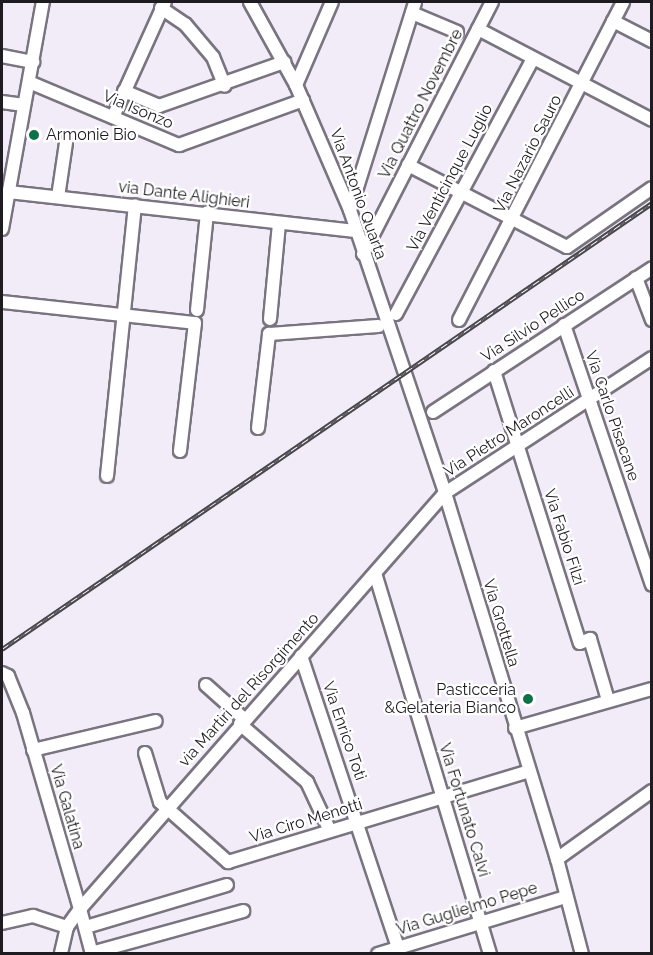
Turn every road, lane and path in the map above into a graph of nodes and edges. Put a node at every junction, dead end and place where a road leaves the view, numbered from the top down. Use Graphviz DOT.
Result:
graph roads {
  1 [pos="43,2"];
  2 [pos="250,2"];
  3 [pos="332,2"];
  4 [pos="492,2"];
  5 [pos="623,2"];
  6 [pos="163,5"];
  7 [pos="413,7"];
  8 [pos="613,21"];
  9 [pos="478,29"];
  10 [pos="457,32"];
  11 [pos="651,41"];
  12 [pos="2,56"];
  13 [pos="533,59"];
  14 [pos="33,62"];
  15 [pos="285,62"];
  16 [pos="29,82"];
  17 [pos="296,85"];
  18 [pos="580,85"];
  19 [pos="225,86"];
  20 [pos="124,91"];
  21 [pos="303,100"];
  22 [pos="2,102"];
  23 [pos="24,105"];
  24 [pos="113,117"];
  25 [pos="651,120"];
  26 [pos="66,143"];
  27 [pos="7,164"];
  28 [pos="408,165"];
  29 [pos="651,188"];
  30 [pos="8,192"];
  31 [pos="460,193"];
  32 [pos="58,197"];
  33 [pos="135,205"];
  34 [pos="350,210"];
  35 [pos="207,213"];
  36 [pos="513,220"];
  37 [pos="279,224"];
  38 [pos="2,229"];
  39 [pos="356,231"];
  40 [pos="363,254"];
  41 [pos="651,268"];
  42 [pos="636,278"];
  43 [pos="2,302"];
  44 [pos="197,310"];
  45 [pos="396,314"];
  46 [pos="123,315"];
  47 [pos="270,319"];
  48 [pos="459,320"];
  49 [pos="651,320"];
  50 [pos="379,326"];
  51 [pos="564,326"];
  52 [pos="651,358"];
  53 [pos="494,370"];
  54 [pos="405,372"];
  55 [pos="590,399"];
  56 [pos="433,412"];
  57 [pos="258,428"];
  58 [pos="519,445"];
  59 [pos="180,451"];
  60 [pos="107,476"];
  61 [pos="445,493"];
  62 [pos="375,573"];
  63 [pos="651,585"];
  64 [pos="301,656"];
  65 [pos="2,673"];
  66 [pos="206,685"];
  67 [pos="651,689"];
  68 [pos="608,700"];
  69 [pos="156,721"];
  70 [pos="242,722"];
  71 [pos="515,728"];
  72 [pos="33,750"];
  73 [pos="145,753"];
  74 [pos="530,771"];
  75 [pos="651,791"];
  76 [pos="443,796"];
  77 [pos="166,808"];
  78 [pos="357,822"];
  79 [pos="330,831"];
  80 [pos="557,859"];
  81 [pos="227,885"];
  82 [pos="566,897"];
  83 [pos="80,909"];
  84 [pos="243,911"];
  85 [pos="480,922"];
  86 [pos="2,923"];
  87 [pos="67,927"];
  88 [pos="87,927"];
  89 [pos="399,950"];
  90 [pos="92,953"];
  91 [pos="61,954"];
  92 [pos="378,954"];
  93 [pos="490,954"];
  94 [pos="582,954"];
  1 -- 14 [label="street"];
  2 -- 15 [label="street, Via Antonio Quarta"];
  3 -- 17 [label="street"];
  4 -- 9 [label="street, Via Quattro Novembre"];
  5 -- 8 [label="street, Via Nazario Sauro"];
  6 -- 19 [label="street"];
  6 -- 20 [label="street"];
  7 -- 10 [label="street"];
  7 -- 34 [label="street"];
  8 -- 11 [label="street"];
  8 -- 18 [label="street, Via Nazario Sauro"];
  9 -- 13 [label="street"];
  9 -- 28 [label="street, Via Quattro Novembre"];
  12 -- 14 [label="street"];
  13 -- 18 [label="street"];
  13 -- 31 [label="street, Via Venticinque Luglio"];
  14 -- 16 [label="street"];
  15 -- 17 [label="street, Via Antonio Quarta"];
  15 -- 19 [label="street"];
  16 -- 23 [label="street"];
  16 -- 24 [label="street, Via Isonzo"];
  17 -- 21 [label="street, Via Antonio Quarta"];
  18 -- 25 [label="street"];
  18 -- 36 [label="street, Via Nazario Sauro"];
  19 -- 20 [label="street"];
  20 -- 24 [label="street"];
  21 -- 24 [label="street, Via Isonzo"];
  21 -- 34 [label="street, Via Antonio Quarta"];
  22 -- 23 [label="street"];
  23 -- 27 [label="street"];
  26 -- 32 [label="street"];
  27 -- 30 [label="street"];
  28 -- 31 [label="street"];
  28 -- 40 [label="street, Via Quattro Novembre"];
  29 -- 36 [label="street"];
  30 -- 32 [label="street, via Dante Alighieri"];
  30 -- 38 [label="street"];
  31 -- 36 [label="street"];
  31 -- 45 [label="street, Via Venticinque Luglio"];
  32 -- 33 [label="street, via Dante Alighieri"];
  33 -- 35 [label="street, via Dante Alighieri"];
  33 -- 46 [label="street"];
  34 -- 39 [label="street, Via Antonio Quarta"];
  35 -- 37 [label="street, via Dante Alighieri"];
  35 -- 44 [label="street"];
  36 -- 48 [label="street, Via Nazario Sauro"];
  37 -- 39 [label="street, via Dante Alighieri"];
  37 -- 47 [label="street"];
  39 -- 40 [label="street, Via Antonio Quarta"];
  40 -- 54 [label="street, Via Antonio Quarta"];
  41 -- 42 [label="street, Via Silvio Pellico"];
  42 -- 49 [label="street"];
  42 -- 51 [label="street, Via Silvio Pellico"];
  43 -- 46 [label="street"];
  46 -- 59 [label="street"];
  46 -- 60 [label="street"];
  50 -- 57 [label="street"];
  51 -- 53 [label="street, Via Silvio Pellico"];
  51 -- 55 [label="street, Via Carlo Pisacane"];
  52 -- 55 [label="street, Via Pietro Maroncelli"];
  53 -- 56 [label="street, Via Silvio Pellico"];
  53 -- 58 [label="street, Via Fabio Filzi"];
  54 -- 61 [label="street, Via Grottella"];
  55 -- 58 [label="street, Via Pietro Maroncelli"];
  55 -- 63 [label="street, Via Carlo Pisacane"];
  58 -- 61 [label="street, Via Pietro Maroncelli"];
  58 -- 68 [label="street, Via Fabio Filzi"];
  61 -- 62 [label="street, via Martiri del Risorgimento"];
  61 -- 71 [label="street, Via Grottella"];
  62 -- 64 [label="street, via Martiri del Risorgimento"];
  62 -- 76 [label="street, Via Fortunato Calvi"];
  64 -- 70 [label="street, via Martiri del Risorgimento"];
  64 -- 78 [label="street, Via Enrico Toti"];
  65 -- 72 [label="street, Via Galatina"];
  66 -- 70 [label="street"];
  67 -- 68 [label="street"];
  68 -- 71 [label="street"];
  69 -- 72 [label="street"];
  70 -- 77 [label="street, via Martiri del Risorgimento"];
  70 -- 79 [label="street"];
  71 -- 74 [label="street, Via Grottella"];
  72 -- 83 [label="street, Via Galatina"];
  73 -- 77 [label="street, Via Ciro Menotti"];
  74 -- 76 [label="street, Via Ciro Menotti"];
  74 -- 80 [label="street, Via Grottella"];
  75 -- 80 [label="street"];
  76 -- 78 [label="street, Via Ciro Menotti"];
  76 -- 85 [label="street, Via Fortunato Calvi"];
  77 -- 79 [label="street, Via Ciro Menotti"];
  77 -- 83 [label="street, via Martiri del Risorgimento"];
  78 -- 79 [label="street, Via Ciro Menotti"];
  78 -- 89 [label="street, Via Enrico Toti"];
  80 -- 82 [label="street, Via Grottella"];
  81 -- 88 [label="street"];
  82 -- 85 [label="street, Via Guglielmo Pepe"];
  82 -- 94 [label="street, Via Grottella"];
  83 -- 87 [label="street"];
  83 -- 88 [label="street, Via Galatina"];
  84 -- 90 [label="street"];
  85 -- 89 [label="street, Via Guglielmo Pepe"];
  85 -- 93 [label="street, Via Fortunato Calvi"];
  86 -- 87 [label="street"];
  87 -- 91 [label="street"];
  88 -- 90 [label="street, Via Galatina"];
  89 -- 92 [label="street, Via Guglielmo Pepe"];
}
